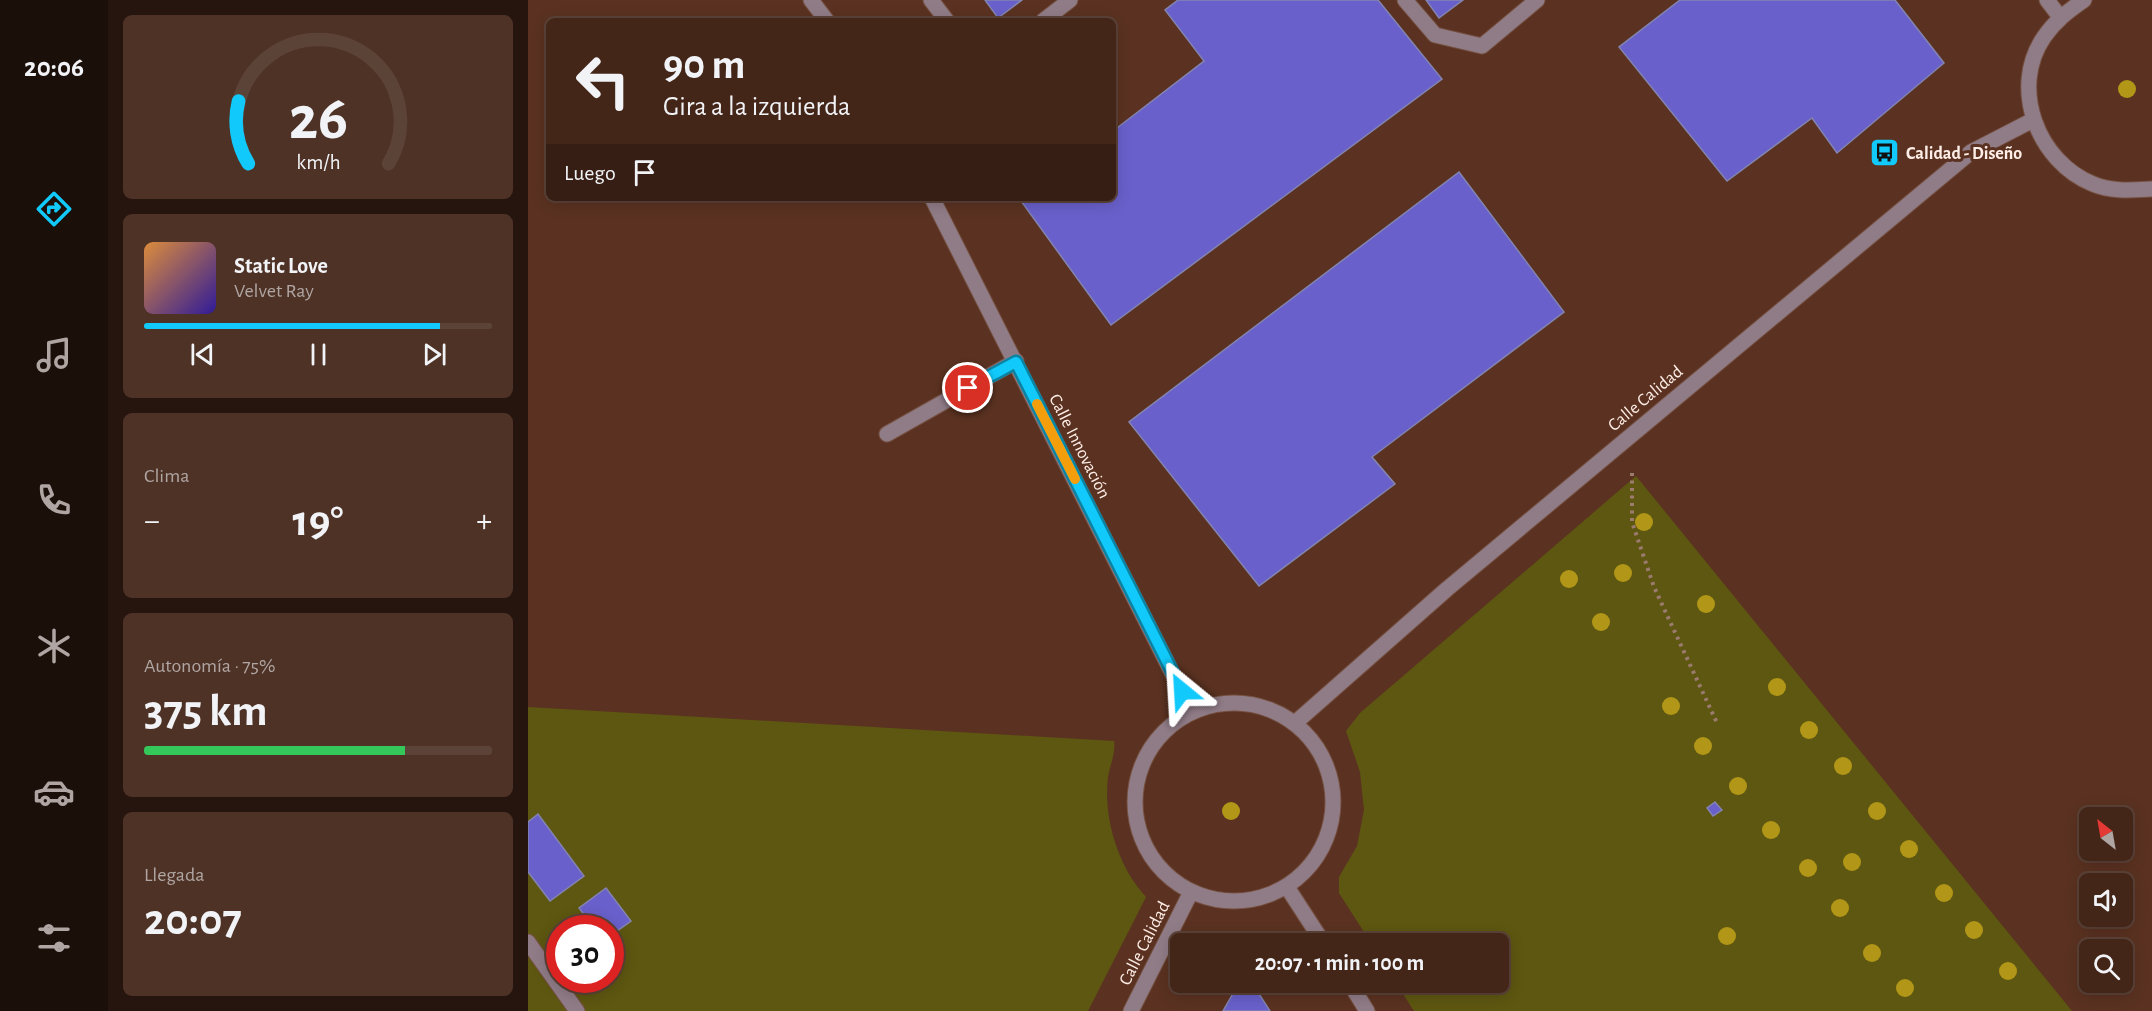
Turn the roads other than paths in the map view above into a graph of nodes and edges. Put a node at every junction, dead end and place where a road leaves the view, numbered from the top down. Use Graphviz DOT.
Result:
graph roads {
  1 [pos="811,0"];
  2 [pos="931,0"];
  3 [pos="1070,0"];
  4 [pos="1405,0"];
  5 [pos="1538,0"];
  6 [pos="2047,0"];
  7 [pos="2084,0"];
  8 [pos="2060,17"];
  9 [pos="825,18"];
  10 [pos="945,18"];
  11 [pos="1047,18"];
  12 [pos="2033,120"];
  13 [pos="2152,189"];
  14 [pos="934,201"];
  15 [pos="1016,362"];
  16 [pos="887,434"];
  17 [pos="1192,712"];
  18 [pos="1295,723"];
  19 [pos="1287,886"];
  20 [pos="1191,892"];
  21 [pos="1317,933"];
  22 [pos="528,942"];
  23 [pos="1356,993"];
  24 [pos="577,1011"];
  25 [pos="1131,1011"];
  26 [pos="1367,1011"];
  1 -- 9 [label="street"];
  2 -- 10 [label="street"];
  3 -- 11 [label="street"];
  4 -- 5 [label="street"];
  6 -- 8 [label="street"];
  7 -- 8 [label="street"];
  8 -- 12 [label="street"];
  12 -- 13 [label="street"];
  12 -- 18 [label="street, Calle Calidad"];
  14 -- 15 [label="street, Calle Innovación"];
  15 -- 16 [label="street"];
  15 -- 17 [label="street, Calle Innovación"];
  17 -- 18 [label="street"];
  17 -- 20 [label="street"];
  18 -- 19 [label="street"];
  19 -- 20 [label="street"];
  19 -- 21 [label="street"];
  20 -- 25 [label="street, Calle Calidad"];
  22 -- 24 [label="street"];
  23 -- 26 [label="street"];
}
